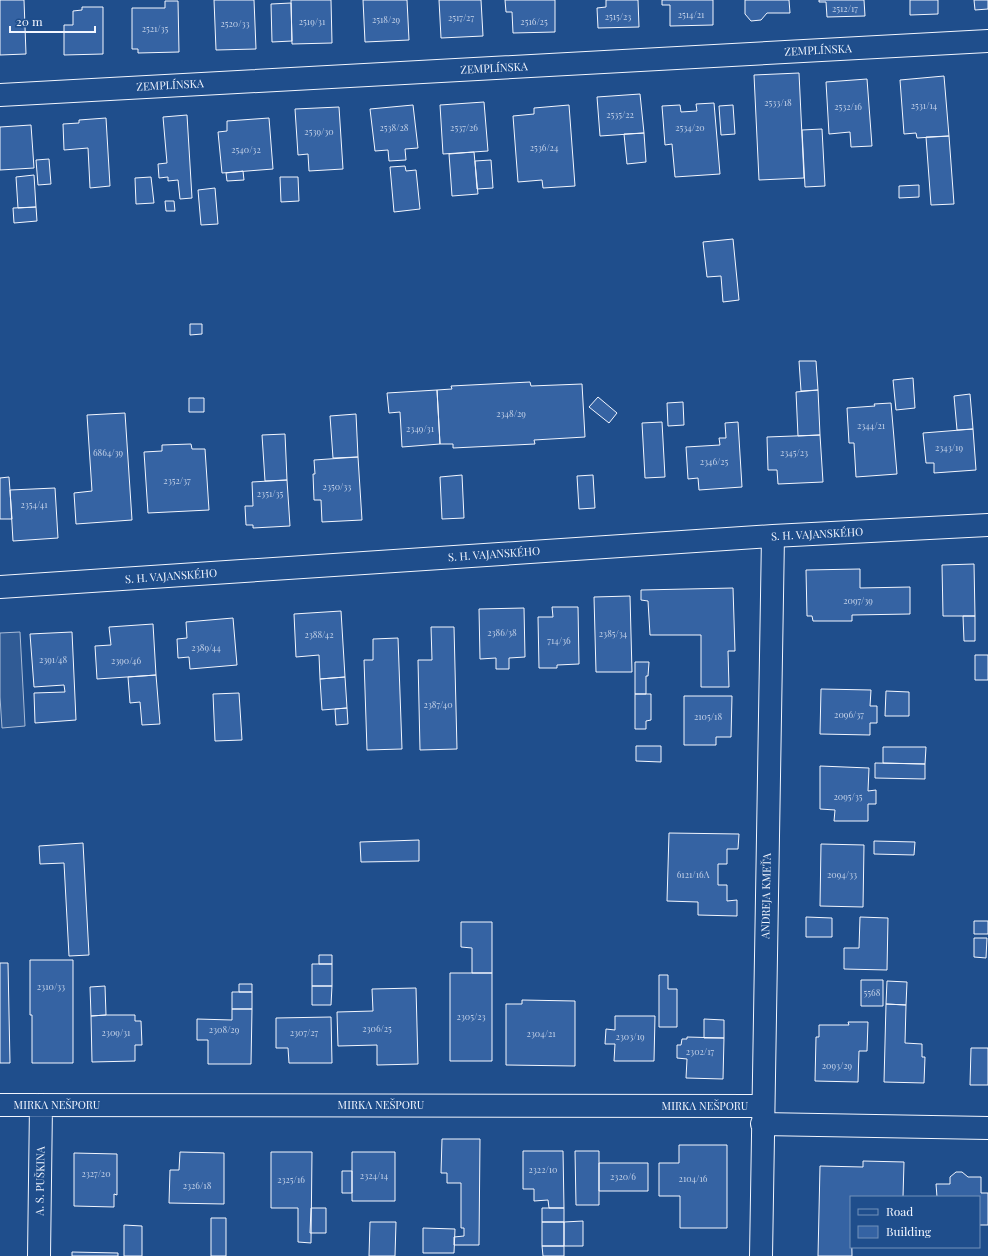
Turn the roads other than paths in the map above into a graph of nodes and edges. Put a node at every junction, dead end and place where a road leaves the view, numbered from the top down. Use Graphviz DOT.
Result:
graph roads {
  1 [pos="988,41"];
  2 [pos="0,95"];
  3 [pos="988,525"];
  4 [pos="773,536"];
  5 [pos="0,587"];
  6 [pos="0,1105"];
  7 [pos="41,1105"];
  8 [pos="763,1115"];
  9 [pos="988,1128"];
  10 [pos="39,1256"];
  11 [pos="761,1256"];
  1 -- 2 [label="street, ZEMPLÍNSKA"];
  3 -- 4 [label="street, S. H. VAJANSKÉHO"];
  4 -- 5 [label="street, S. H. VAJANSKÉHO"];
  4 -- 8 [label="street, ANDREJA KMEŤA"];
  6 -- 7 [label="street, MIRKA NEŠPORU"];
  7 -- 8 [label="street, MIRKA NEŠPORU"];
  7 -- 10 [label="street, A. S. PUŠKINA"];
  8 -- 9 [label="street, MIRKA NEŠPORU"];
  8 -- 11 [label="street, ANDREJA KMEŤA"];
}
